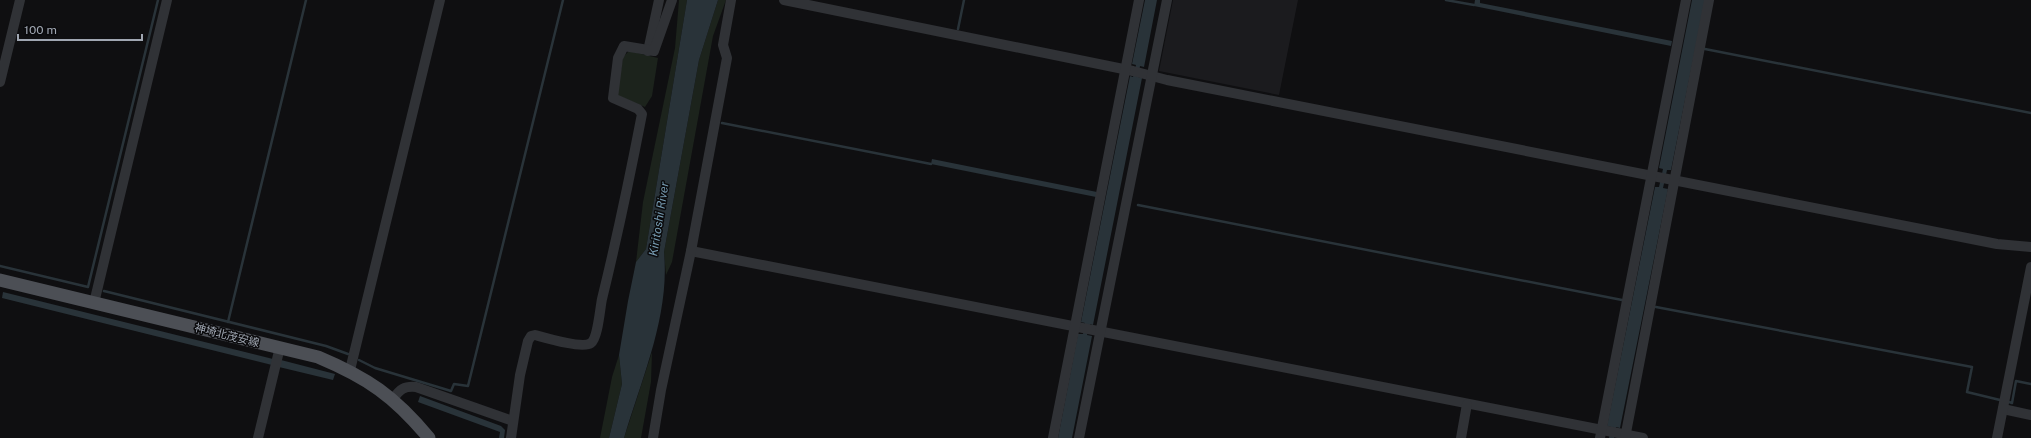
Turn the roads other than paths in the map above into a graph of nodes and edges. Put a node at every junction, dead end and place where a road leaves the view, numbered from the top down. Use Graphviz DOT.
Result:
graph roads {
  1 [pos="20,0"];
  2 [pos="167,0"];
  3 [pos="440,0"];
  4 [pos="659,0"];
  5 [pos="672,0"];
  6 [pos="731,0"];
  7 [pos="784,0"];
  8 [pos="1139,0"];
  9 [pos="1167,0"];
  10 [pos="1686,0"];
  11 [pos="1710,0"];
  12 [pos="648,51"];
  13 [pos="1133,71"];
  14 [pos="1152,76"];
  15 [pos="0,82"];
  16 [pos="1663,178"];
  17 [pos="2031,247"];
  18 [pos="692,251"];
  19 [pos="2031,266"];
  20 [pos="0,281"];
  21 [pos="94,302"];
  22 [pos="1087,328"];
  23 [pos="277,357"];
  24 [pos="350,370"];
  25 [pos="393,398"];
  26 [pos="1467,404"];
  27 [pos="2003,408"];
  28 [pos="2031,415"];
  29 [pos="513,422"];
  30 [pos="1613,434"];
  31 [pos="258,438"];
  32 [pos="429,438"];
  33 [pos="511,438"];
  34 [pos="653,438"];
  35 [pos="1053,438"];
  36 [pos="1079,438"];
  37 [pos="1461,438"];
  38 [pos="1643,438"];
  39 [pos="1997,438"];
  1 -- 15 [label="street"];
  2 -- 21 [label="street"];
  3 -- 24 [label="street"];
  4 -- 12 [label="street"];
  5 -- 12 [label="street"];
  6 -- 18 [label="street"];
  7 -- 13 [label="street"];
  8 -- 13 [label="street"];
  9 -- 14 [label="street"];
  10 -- 16 [label="street"];
  11 -- 16 [label="street"];
  12 -- 29 [label="street"];
  13 -- 14 [label="street"];
  13 -- 22 [label="street"];
  14 -- 16 [label="street"];
  14 -- 22 [label="street"];
  16 -- 17 [label="street"];
  16 -- 30 [label="street"];
  16 -- 30 [label="street"];
  18 -- 22 [label="street"];
  18 -- 34 [label="street"];
  19 -- 27 [label="street"];
  20 -- 21 [label="main road, 神埼北茂安線"];
  21 -- 23 [label="main road, 神埼北茂安線"];
  22 -- 26 [label="street"];
  22 -- 35 [label="street"];
  22 -- 36 [label="street"];
  23 -- 24 [label="main road, 神埼北茂安線"];
  23 -- 31 [label="street"];
  24 -- 25 [label="main road, 神埼北茂安線"];
  25 -- 29 [label="street"];
  25 -- 32 [label="main road, 神埼北茂安線"];
  26 -- 30 [label="street"];
  26 -- 37 [label="street"];
  27 -- 28 [label="street"];
  27 -- 39 [label="street"];
  29 -- 33 [label="street"];
  30 -- 38 [label="street"];
}
